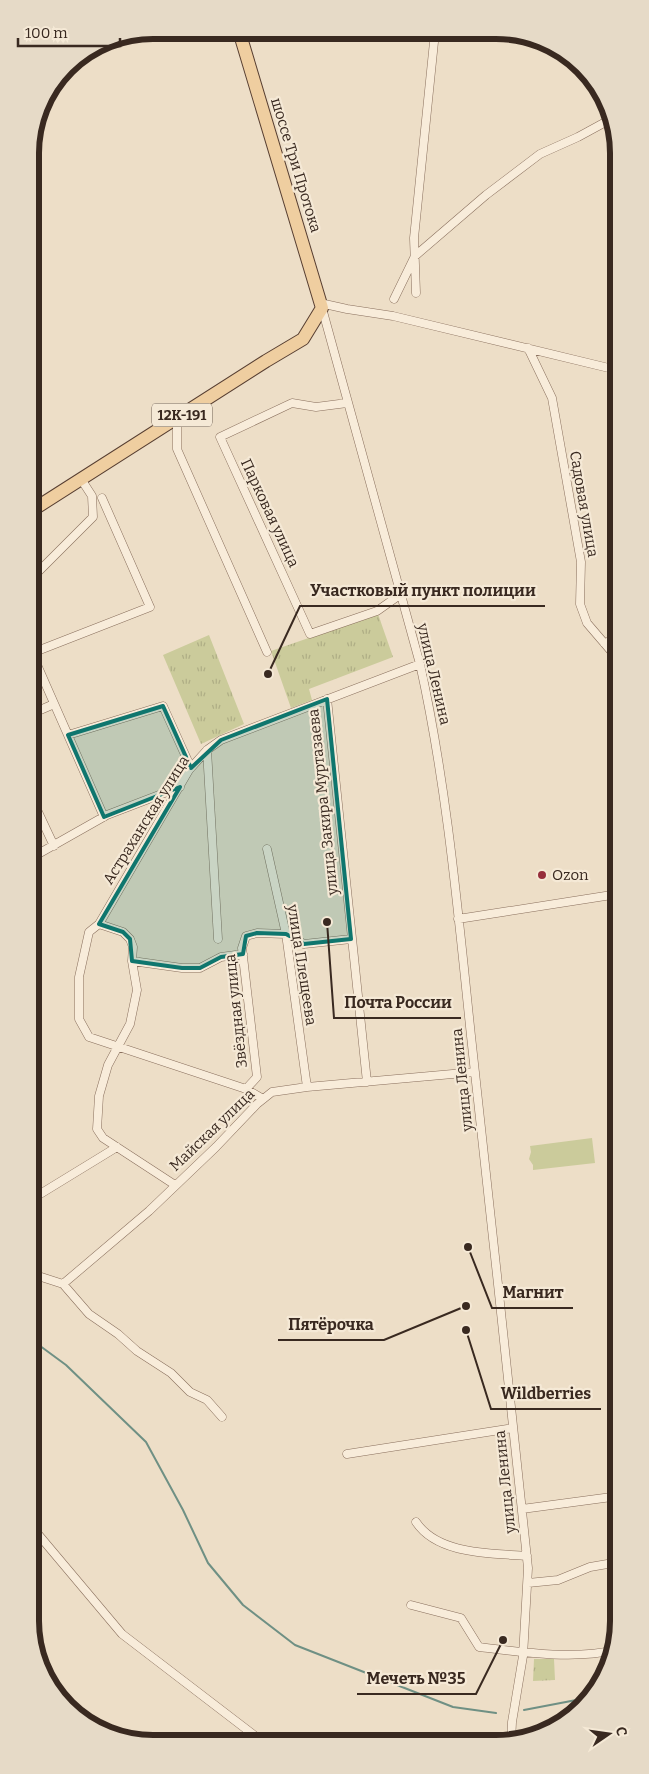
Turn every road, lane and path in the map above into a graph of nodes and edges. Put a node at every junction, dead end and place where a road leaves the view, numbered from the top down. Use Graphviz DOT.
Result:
graph roads {
  1 [pos="241,39"];
  2 [pos="435,39"];
  3 [pos="606,122"];
  4 [pos="415,256"];
  5 [pos="416,293"];
  6 [pos="394,299"];
  7 [pos="321,306"];
  8 [pos="528,348"];
  9 [pos="610,368"];
  10 [pos="347,403"];
  11 [pos="177,418"];
  12 [pos="81,479"];
  13 [pos="102,498"];
  14 [pos="39,506"];
  15 [pos="39,571"];
  16 [pos="401,594"];
  17 [pos="610,641"];
  18 [pos="604,643"];
  19 [pos="39,649"];
  20 [pos="610,650"];
  21 [pos="267,652"];
  22 [pos="420,664"];
  23 [pos="39,670"];
  24 [pos="326,699"];
  25 [pos="54,704"];
  26 [pos="39,711"];
  27 [pos="68,735"];
  28 [pos="207,750"];
  29 [pos="191,768"];
  30 [pos="180,786"];
  31 [pos="39,814"];
  32 [pos="104,817"];
  33 [pos="54,846"];
  34 [pos="267,849"];
  35 [pos="39,854"];
  36 [pos="610,895"];
  37 [pos="458,919"];
  38 [pos="99,924"];
  39 [pos="286,934"];
  40 [pos="218,939"];
  41 [pos="351,939"];
  42 [pos="243,954"];
  43 [pos="132,961"];
  44 [pos="118,1046"];
  45 [pos="475,1072"];
  46 [pos="367,1082"];
  47 [pos="307,1087"];
  48 [pos="246,1089"];
  49 [pos="263,1099"];
  50 [pos="117,1147"];
  51 [pos="175,1186"];
  52 [pos="39,1194"];
  53 [pos="39,1276"];
  54 [pos="64,1284"];
  55 [pos="222,1417"];
  56 [pos="513,1428"];
  57 [pos="347,1454"];
  58 [pos="610,1497"];
  59 [pos="522,1509"];
  60 [pos="416,1522"];
  61 [pos="39,1535"];
  62 [pos="527,1556"];
  63 [pos="610,1563"];
  64 [pos="528,1583"];
  65 [pos="411,1605"];
  66 [pos="523,1652"];
  67 [pos="606,1652"];
  68 [pos="511,1734"];
  69 [pos="254,1735"];
  1 -- 7 [label="main road, шоссе Три Протока"];
  2 -- 4 [label="street"];
  3 -- 4 [label="street"];
  4 -- 5 [label="street"];
  4 -- 6 [label="street"];
  7 -- 8 [label="street"];
  7 -- 10 [label="street, улица Ленина"];
  7 -- 11 [label="main road, 12К-191"];
  8 -- 9 [label="street"];
  8 -- 18 [label="street, Садовая улица"];
  10 -- 16 [label="street, улица Ленина"];
  10 -- 16 [label="street, Парковая улица"];
  11 -- 12 [label="main road, 12К-191"];
  11 -- 21 [label="street"];
  12 -- 14 [label="main road, 12К-191"];
  12 -- 15 [label="street"];
  13 -- 19 [label="street"];
  16 -- 22 [label="street, улица Ленина"];
  17 -- 18 [label="street"];
  18 -- 20 [label="street, Садовая улица"];
  22 -- 24 [label="street, Астраханская улица"];
  22 -- 37 [label="street, улица Ленина"];
  23 -- 25 [label="street"];
  24 -- 28 [label="street, Астраханская улица"];
  24 -- 41 [label="street, улица Закира Муртазаева"];
  25 -- 26 [label="street"];
  25 -- 27 [label="street"];
  27 -- 29 [label="street"];
  27 -- 32 [label="street"];
  28 -- 29 [label="street, Астраханская улица"];
  28 -- 40 [label="street, Звёздная улица"];
  29 -- 30 [label="street, Астраханская улица"];
  30 -- 32 [label="street"];
  30 -- 38 [label="street, Астраханская улица"];
  31 -- 33 [label="street"];
  32 -- 33 [label="street"];
  33 -- 35 [label="street"];
  34 -- 39 [label="street, улица Плещеева"];
  36 -- 37 [label="street"];
  37 -- 45 [label="street, улица Ленина"];
  38 -- 43 [label="street"];
  38 -- 44 [label="street, Астраханская улица"];
  39 -- 41 [label="street"];
  39 -- 42 [label="street, Звёздная улица"];
  39 -- 47 [label="street, улица Плещеева"];
  41 -- 46 [label="street, улица Закира Муртазаева"];
  42 -- 43 [label="street"];
  42 -- 48 [label="street, Звёздная улица"];
  43 -- 44 [label="street"];
  44 -- 48 [label="street, Астраханская улица"];
  44 -- 50 [label="street"];
  45 -- 46 [label="street, Майская улица"];
  45 -- 56 [label="street, улица Ленина"];
  46 -- 47 [label="street, Майская улица"];
  47 -- 49 [label="street, Майская улица"];
  48 -- 49 [label="street, Астраханская улица"];
  49 -- 51 [label="street, Майская улица"];
  50 -- 51 [label="street"];
  50 -- 52 [label="street"];
  51 -- 54 [label="street, Майская улица"];
  53 -- 54 [label="street"];
  54 -- 55 [label="street"];
  56 -- 57 [label="street"];
  56 -- 59 [label="street, улица Ленина"];
  58 -- 59 [label="street"];
  59 -- 62 [label="street, улица Ленина"];
  60 -- 62 [label="street"];
  61 -- 69 [label="street"];
  62 -- 64 [label="street, улица Ленина"];
  63 -- 64 [label="street"];
  64 -- 66 [label="street, улица Ленина"];
  65 -- 66 [label="street"];
  66 -- 67 [label="street"];
  66 -- 68 [label="street, улица Ленина"];
}
